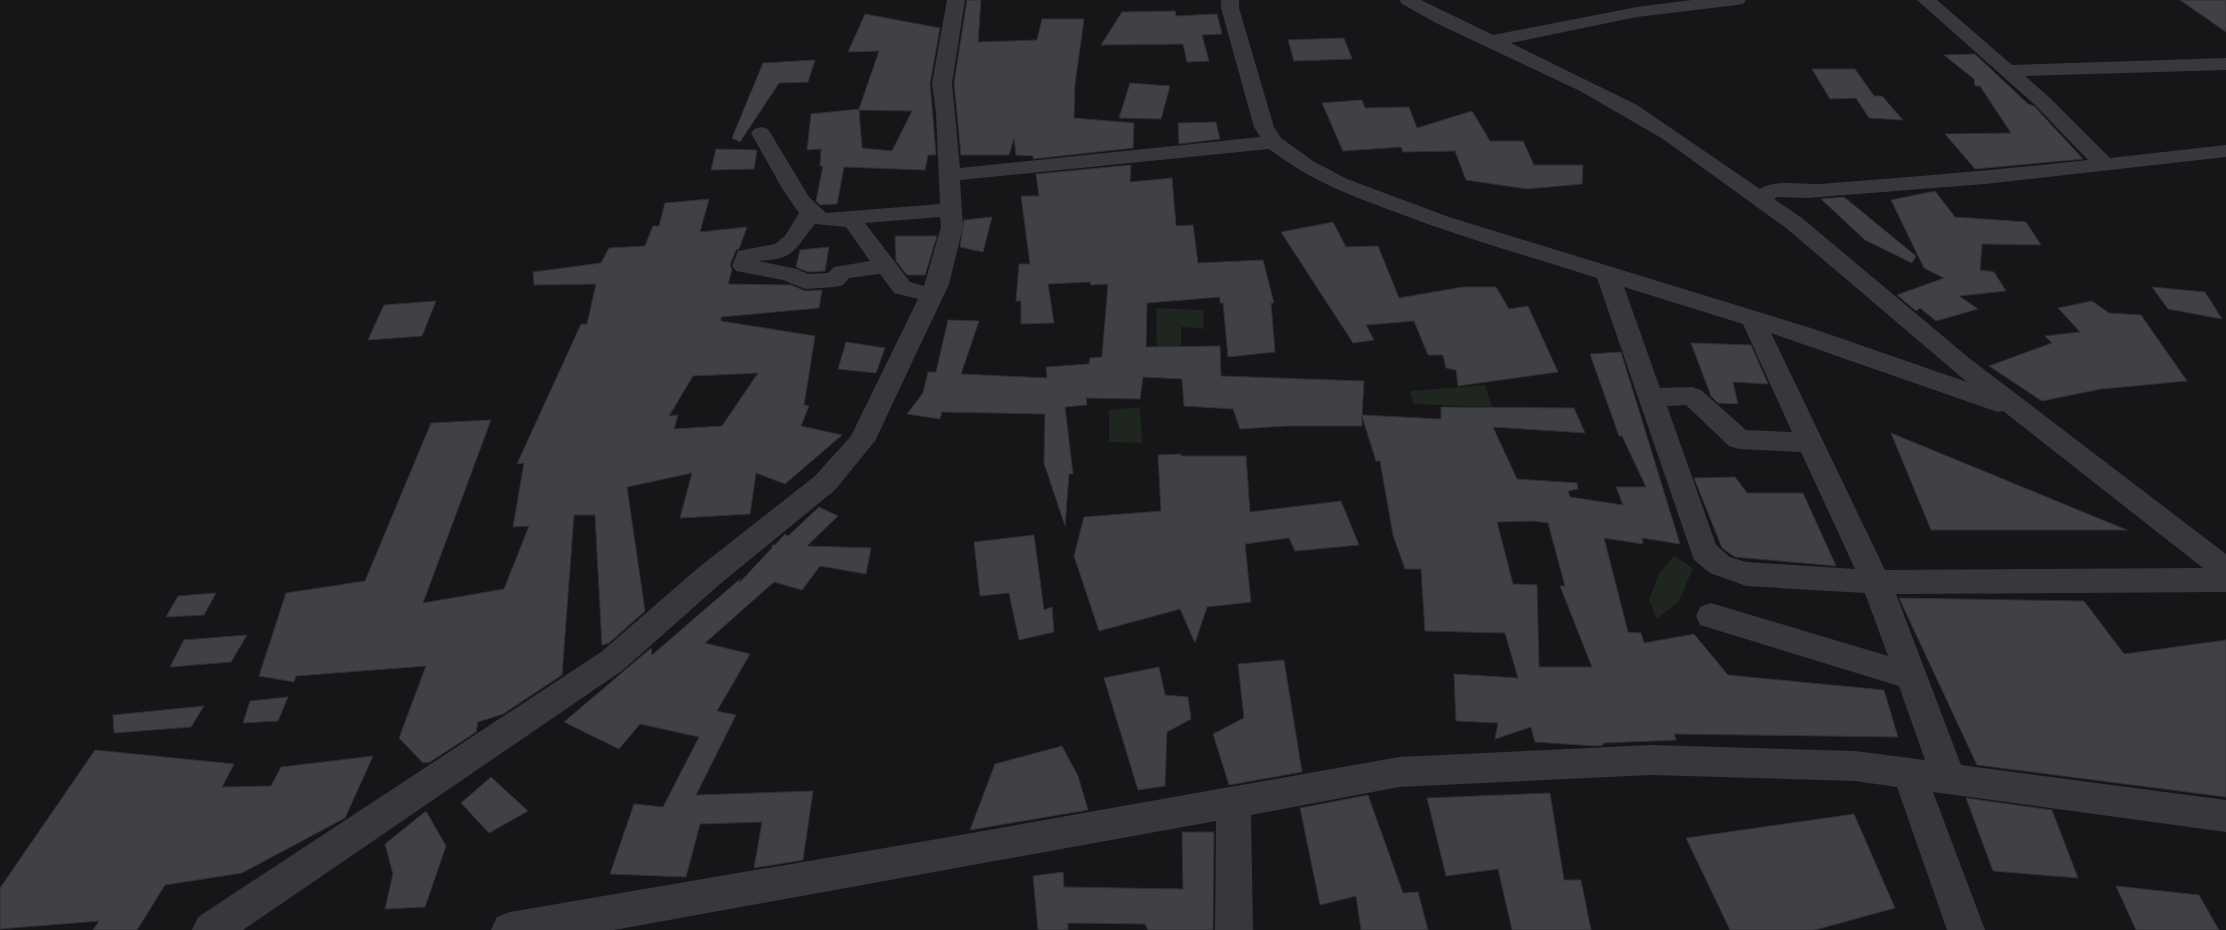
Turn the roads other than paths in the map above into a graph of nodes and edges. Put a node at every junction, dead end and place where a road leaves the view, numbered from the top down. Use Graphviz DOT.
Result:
graph roads {
  1 [pos="956,0"];
  2 [pos="1230,0"];
  3 [pos="1408,0"];
  4 [pos="1737,0"];
  5 [pos="1926,0"];
  6 [pos="1491,41"];
  7 [pos="2226,64"];
  8 [pos="2009,71"];
  9 [pos="761,133"];
  10 [pos="1273,142"];
  11 [pos="2226,151"];
  12 [pos="2103,164"];
  13 [pos="949,175"];
  14 [pos="1759,198"];
  15 [pos="950,210"];
  16 [pos="817,215"];
  17 [pos="887,266"];
  18 [pos="1608,275"];
  19 [pos="932,296"];
  20 [pos="1753,320"];
  21 [pos="1651,398"];
  22 [pos="2021,411"];
  23 [pos="1811,443"];
  24 [pos="2223,568"];
  25 [pos="1876,582"];
  26 [pos="1711,616"];
  27 [pos="1911,676"];
  28 [pos="1909,773"];
  29 [pos="1949,778"];
  30 [pos="1233,802"];
  31 [pos="2226,816"];
  32 [pos="211,930"];
  33 [pos="510,930"];
  34 [pos="1234,930"];
  35 [pos="1966,930"];
  1 -- 13 [label="street"];
  2 -- 10 [label="street"];
  3 -- 6 [label="street"];
  4 -- 6 [label="street"];
  5 -- 8 [label="street"];
  6 -- 14 [label="street"];
  7 -- 8 [label="street"];
  8 -- 12 [label="street"];
  9 -- 16 [label="street"];
  10 -- 13 [label="street"];
  10 -- 18 [label="street"];
  11 -- 12 [label="street"];
  12 -- 14 [label="street"];
  13 -- 15 [label="street"];
  14 -- 22 [label="street"];
  15 -- 16 [label="street"];
  15 -- 19 [label="street"];
  16 -- 17 [label="street"];
  16 -- 17 [label="street"];
  17 -- 19 [label="street"];
  18 -- 20 [label="street"];
  18 -- 21 [label="street"];
  19 -- 32 [label="street"];
  20 -- 22 [label="street"];
  20 -- 23 [label="street"];
  21 -- 23 [label="street"];
  21 -- 25 [label="street"];
  22 -- 24 [label="street"];
  23 -- 25 [label="street"];
  24 -- 25 [label="street"];
  25 -- 27 [label="street"];
  26 -- 27 [label="street"];
  27 -- 29 [label="street"];
  28 -- 29 [label="street"];
  28 -- 30 [label="street"];
  28 -- 35 [label="street"];
  29 -- 31 [label="street"];
  30 -- 33 [label="street"];
  30 -- 34 [label="street"];
}
